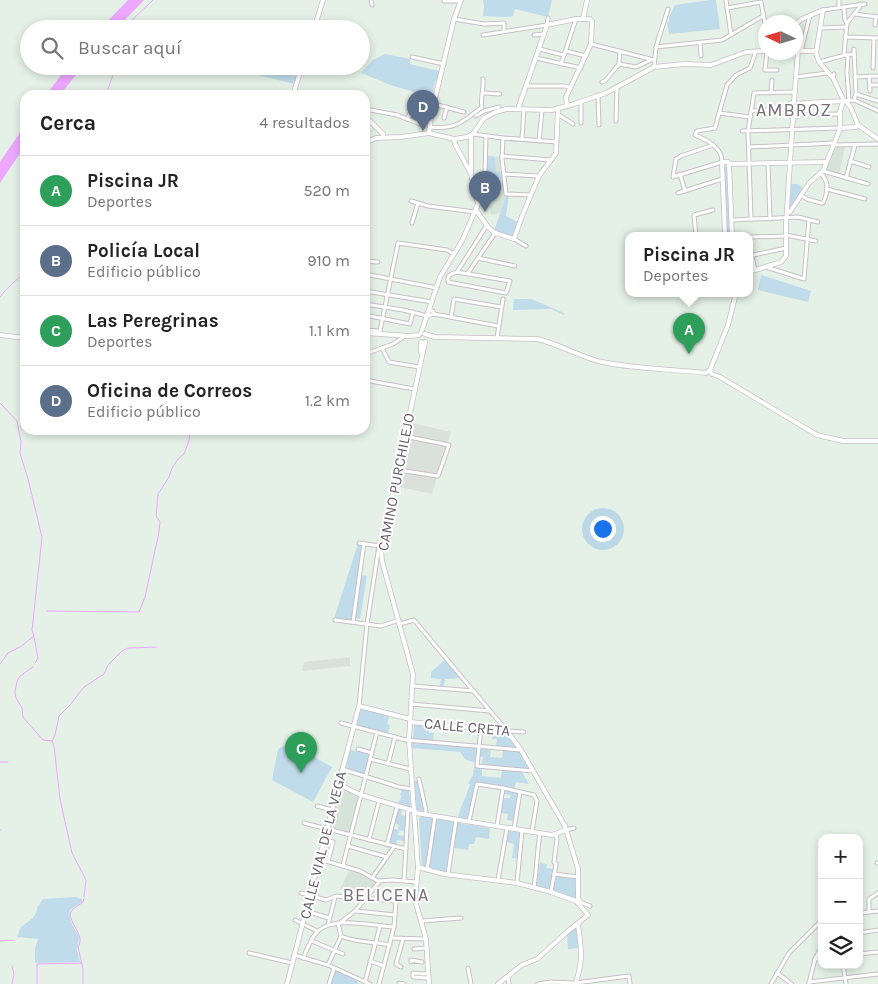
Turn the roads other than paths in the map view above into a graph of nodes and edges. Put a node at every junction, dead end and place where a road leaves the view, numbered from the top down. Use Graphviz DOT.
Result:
graph roads {
  1 [pos="323,0"];
  2 [pos="461,0"];
  3 [pos="587,0"];
  4 [pos="726,0"];
  5 [pos="840,0"];
  6 [pos="444,1"];
  7 [pos="839,7"];
  8 [pos="727,8"];
  9 [pos="668,9"];
  10 [pos="844,9"];
  11 [pos="823,10"];
  12 [pos="854,14"];
  13 [pos="763,15"];
  14 [pos="810,16"];
  15 [pos="877,17"];
  16 [pos="454,18"];
  17 [pos="548,18"];
  18 [pos="576,19"];
  19 [pos="583,19"];
  20 [pos="758,19"];
  21 [pos="317,20"];
  22 [pos="803,20"];
  23 [pos="547,25"];
  24 [pos="846,25"];
  25 [pos="875,25"];
  26 [pos="820,28"];
  27 [pos="504,31"];
  28 [pos="544,34"];
  29 [pos="483,35"];
  30 [pos="534,35"];
  31 [pos="731,35"];
  32 [pos="845,37"];
  33 [pos="876,38"];
  34 [pos="803,39"];
  35 [pos="700,42"];
  36 [pos="590,44"];
  37 [pos="656,47"];
  38 [pos="539,49"];
  39 [pos="854,49"];
  40 [pos="620,51"];
  41 [pos="756,51"];
  42 [pos="803,51"];
  43 [pos="816,52"];
  44 [pos="565,53"];
  45 [pos="846,54"];
  46 [pos="854,54"];
  47 [pos="586,56"];
  48 [pos="701,56"];
  49 [pos="412,57"];
  50 [pos="536,58"];
  51 [pos="652,59"];
  52 [pos="765,60"];
  53 [pos="797,60"];
  54 [pos="819,62"];
  55 [pos="444,64"];
  56 [pos="561,64"];
  57 [pos="619,64"];
  58 [pos="654,67"];
  59 [pos="581,68"];
  60 [pos="873,68"];
  61 [pos="777,70"];
  62 [pos="827,73"];
  63 [pos="299,75"];
  64 [pos="869,76"];
  65 [pos="878,76"];
  66 [pos="796,77"];
  67 [pos="855,77"];
  68 [pos="483,79"];
  69 [pos="772,80"];
  70 [pos="602,82"];
  71 [pos="870,85"];
  72 [pos="878,85"];
  73 [pos="526,86"];
  74 [pos="617,86"];
  75 [pos="571,88"];
  76 [pos="295,90"];
  77 [pos="870,91"];
  78 [pos="771,92"];
  79 [pos="795,92"];
  80 [pos="483,93"];
  81 [pos="500,94"];
  82 [pos="856,94"];
  83 [pos="598,95"];
  84 [pos="854,100"];
  85 [pos="845,101"];
  86 [pos="878,101"];
  87 [pos="582,102"];
  88 [pos="794,102"];
  89 [pos="434,104"];
  90 [pos="799,105"];
  91 [pos="567,106"];
  92 [pos="447,107"];
  93 [pos="498,107"];
  94 [pos="558,108"];
  95 [pos="518,109"];
  96 [pos="524,109"];
  97 [pos="786,109"];
  98 [pos="370,110"];
  99 [pos="542,110"];
  100 [pos="432,111"];
  101 [pos="751,111"];
  102 [pos="878,111"];
  103 [pos="464,112"];
  104 [pos="489,112"];
  105 [pos="475,114"];
  106 [pos="719,114"];
  107 [pos="839,114"];
  108 [pos="410,115"];
  109 [pos="558,115"];
  110 [pos="799,115"];
  111 [pos="750,117"];
  112 [pos="793,117"];
  113 [pos="444,118"];
  114 [pos="407,119"];
  115 [pos="430,120"];
  116 [pos="370,121"];
  117 [pos="616,121"];
  118 [pos="480,123"];
  119 [pos="573,124"];
  120 [pos="580,124"];
  121 [pos="599,124"];
  122 [pos="858,125"];
  123 [pos="427,126"];
  124 [pos="840,128"];
  125 [pos="792,129"];
  126 [pos="748,130"];
  127 [pos="742,131"];
  128 [pos="429,133"];
  129 [pos="472,134"];
  130 [pos="486,136"];
  131 [pos="383,138"];
  132 [pos="504,138"];
  133 [pos="454,139"];
  134 [pos="522,139"];
  135 [pos="878,139"];
  136 [pos="370,140"];
  137 [pos="539,140"];
  138 [pos="557,142"];
  139 [pos="833,144"];
  140 [pos="878,144"];
  141 [pos="791,145"];
  142 [pos="855,145"];
  143 [pos="714,146"];
  144 [pos="749,147"];
  145 [pos="502,156"];
  146 [pos="551,160"];
  147 [pos="850,161"];
  148 [pos="826,162"];
  149 [pos="768,163"];
  150 [pos="790,163"];
  151 [pos="722,164"];
  152 [pos="750,164"];
  153 [pos="729,165"];
  154 [pos="869,167"];
  155 [pos="470,168"];
  156 [pos="821,172"];
  157 [pos="504,174"];
  158 [pos="680,174"];
  159 [pos="539,176"];
  160 [pos="846,178"];
  161 [pos="722,179"];
  162 [pos="868,184"];
  163 [pos="827,189"];
  164 [pos="685,191"];
  165 [pos="678,193"];
  166 [pos="801,194"];
  167 [pos="531,195"];
  168 [pos="477,199"];
  169 [pos="865,199"];
  170 [pos="411,201"];
  171 [pos="418,202"];
  172 [pos="713,210"];
  173 [pos="476,211"];
  174 [pos="787,212"];
  175 [pos="787,218"];
  176 [pos="770,219"];
  177 [pos="732,220"];
  178 [pos="751,220"];
  179 [pos="809,220"];
  180 [pos="818,222"];
  181 [pos="412,224"];
  182 [pos="487,225"];
  183 [pos="696,232"];
  184 [pos="724,232"];
  185 [pos="732,232"];
  186 [pos="495,233"];
  187 [pos="786,235"];
  188 [pos="753,237"];
  189 [pos="514,238"];
  190 [pos="807,238"];
  191 [pos="816,241"];
  192 [pos="526,246"];
  193 [pos="786,248"];
  194 [pos="454,254"];
  195 [pos="753,256"];
  196 [pos="478,258"];
  197 [pos="370,261"];
  198 [pos="378,262"];
  199 [pos="753,263"];
  200 [pos="515,266"];
  201 [pos="766,268"];
  202 [pos="755,270"];
  203 [pos="457,272"];
  204 [pos="468,273"];
  205 [pos="370,275"];
  206 [pos="440,277"];
  207 [pos="448,277"];
  208 [pos="390,279"];
  209 [pos="437,288"];
  210 [pos="370,292"];
  211 [pos="387,294"];
  212 [pos="735,297"];
  213 [pos="503,299"];
  214 [pos="432,302"];
  215 [pos="370,305"];
  216 [pos="385,307"];
  217 [pos="501,307"];
  218 [pos="413,312"];
  219 [pos="432,312"];
  220 [pos="370,316"];
  221 [pos="428,316"];
  222 [pos="451,317"];
  223 [pos="383,318"];
  224 [pos="498,326"];
  225 [pos="370,332"];
  226 [pos="370,333"];
  227 [pos="0,335"];
  228 [pos="391,335"];
  229 [pos="408,336"];
  230 [pos="20,337"];
  231 [pos="423,338"];
  232 [pos="497,338"];
  233 [pos="393,344"];
  234 [pos="382,348"];
  235 [pos="370,352"];
  236 [pos="419,367"];
  237 [pos="709,372"];
  238 [pos="370,381"];
  239 [pos="414,389"];
  240 [pos="404,436"];
  241 [pos="878,441"];
  242 [pos="397,469"];
  243 [pos="359,542"];
  244 [pos="364,543"];
  245 [pos="380,546"];
  246 [pos="380,562"];
  247 [pos="336,620"];
  248 [pos="353,622"];
  249 [pos="399,622"];
  250 [pos="367,624"];
  251 [pos="413,686"];
  252 [pos="474,690"];
  253 [pos="411,704"];
  254 [pos="359,706"];
  255 [pos="490,711"];
  256 [pos="410,721"];
  257 [pos="341,723"];
  258 [pos="354,726"];
  259 [pos="480,728"];
  260 [pos="507,731"];
  261 [pos="377,732"];
  262 [pos="524,732"];
  263 [pos="395,737"];
  264 [pos="409,740"];
  265 [pos="479,746"];
  266 [pos="358,749"];
  267 [pos="521,750"];
  268 [pos="372,753"];
  269 [pos="370,759"];
  270 [pos="388,764"];
  271 [pos="342,769"];
  272 [pos="410,769"];
  273 [pos="533,771"];
  274 [pos="366,777"];
  275 [pos="418,779"];
  276 [pos="338,784"];
  277 [pos="412,788"];
  278 [pos="503,788"];
  279 [pos="520,792"];
  280 [pos="361,795"];
  281 [pos="379,801"];
  282 [pos="317,806"];
  283 [pos="397,806"];
  284 [pos="332,810"];
  285 [pos="408,810"];
  286 [pos="414,811"];
  287 [pos="425,814"];
  288 [pos="439,816"];
  289 [pos="456,820"];
  290 [pos="469,821"];
  291 [pos="304,823"];
  292 [pos="496,826"];
  293 [pos="507,828"];
  294 [pos="574,828"];
  295 [pos="327,829"];
  296 [pos="514,829"];
  297 [pos="522,830"];
  298 [pos="566,830"];
  299 [pos="532,832"];
  300 [pos="540,833"];
  301 [pos="556,834"];
  302 [pos="351,835"];
  303 [pos="324,840"];
  304 [pos="369,840"];
  305 [pos="387,845"];
  306 [pos="348,846"];
  307 [pos="394,847"];
  308 [pos="406,849"];
  309 [pos="387,857"];
  310 [pos="319,859"];
  311 [pos="328,861"];
  312 [pos="343,865"];
  313 [pos="418,867"];
  314 [pos="427,870"];
  315 [pos="448,874"];
  316 [pos="554,874"];
  317 [pos="578,877"];
  318 [pos="372,878"];
  319 [pos="404,880"];
  320 [pos="498,880"];
  321 [pos="380,881"];
  322 [pos="416,882"];
  323 [pos="517,883"];
  324 [pos="534,887"];
  325 [pos="551,892"];
  326 [pos="878,892"];
  327 [pos="301,893"];
  328 [pos="310,896"];
  329 [pos="336,896"];
  330 [pos="366,898"];
  331 [pos="578,901"];
  332 [pos="590,906"];
  333 [pos="306,911"];
  334 [pos="355,911"];
  335 [pos="878,911"];
  336 [pos="869,912"];
  337 [pos="863,913"];
  338 [pos="395,915"];
  339 [pos="461,918"];
  340 [pos="295,920"];
  341 [pos="422,921"];
  342 [pos="329,922"];
  343 [pos="303,923"];
  344 [pos="339,923"];
  345 [pos="578,924"];
  346 [pos="818,924"];
  347 [pos="380,926"];
  348 [pos="394,928"];
  349 [pos="878,930"];
  350 [pos="317,931"];
  351 [pos="863,932"];
  352 [pos="341,936"];
  353 [pos="392,938"];
  354 [pos="403,939"];
  355 [pos="426,939"];
  356 [pos="312,942"];
  357 [pos="376,942"];
  358 [pos="390,945"];
  359 [pos="427,948"];
  360 [pos="414,949"];
  361 [pos="335,950"];
  362 [pos="878,952"];
  363 [pos="249,953"];
  364 [pos="343,954"];
  365 [pos="863,954"];
  366 [pos="818,955"];
  367 [pos="294,956"];
  368 [pos="303,958"];
  369 [pos="816,959"];
  370 [pos="370,962"];
  371 [pos="411,962"];
  372 [pos="425,962"];
  373 [pos="292,963"];
  374 [pos="328,965"];
  375 [pos="384,966"];
  376 [pos="401,967"];
  377 [pos="334,968"];
  378 [pos="468,968"];
  379 [pos="844,969"];
  380 [pos="776,974"];
  381 [pos="878,974"];
  382 [pos="508,977"];
  383 [pos="845,978"];
  384 [pos="361,982"];
  385 [pos="399,983"];
  386 [pos="575,983"];
  387 [pos="809,983"];
  388 [pos="287,984"];
  389 [pos="329,984"];
  390 [pos="370,984"];
  391 [pos="379,984"];
  392 [pos="404,984"];
  393 [pos="429,984"];
  394 [pos="471,984"];
  395 [pos="498,984"];
  396 [pos="509,984"];
  397 [pos="538,984"];
  398 [pos="630,984"];
  399 [pos="771,984"];
  400 [pos="792,984"];
  401 [pos="846,984"];
  1 -- 21 [label="street"];
  2 -- 6 [label="street"];
  2 -- 16 [label="street"];
  3 -- 19 [label="street"];
  4 -- 8 [label="street"];
  5 -- 7 [label="street"];
  7 -- 11 [label="street"];
  7 -- 12 [label="street"];
  8 -- 13 [label="street"];
  8 -- 31 [label="street"];
  9 -- 37 [label="street"];
  10 -- 24 [label="street"];
  11 -- 14 [label="street"];
  11 -- 26 [label="street"];
  12 -- 15 [label="street"];
  12 -- 24 [label="street"];
  14 -- 22 [label="street"];
  14 -- 34 [label="street"];
  15 -- 25 [label="street"];
  16 -- 27 [label="street"];
  16 -- 55 [label="street"];
  17 -- 23 [label="street"];
  18 -- 19 [label="street"];
  18 -- 23 [label="street"];
  18 -- 44 [label="street"];
  19 -- 36 [label="street"];
  20 -- 31 [label="street"];
  23 -- 27 [label="street"];
  23 -- 28 [label="street"];
  24 -- 26 [label="street"];
  24 -- 32 [label="street"];
  26 -- 43 [label="street"];
  27 -- 29 [label="street"];
  28 -- 30 [label="street"];
  28 -- 38 [label="street"];
  31 -- 35 [label="street"];
  32 -- 33 [label="street"];
  32 -- 45 [label="street"];
  33 -- 60 [label="street"];
  35 -- 37 [label="street"];
  35 -- 48 [label="street"];
  36 -- 40 [label="street"];
  36 -- 47 [label="street"];
  37 -- 51 [label="street"];
  38 -- 44 [label="street"];
  38 -- 50 [label="street"];
  39 -- 46 [label="street"];
  40 -- 51 [label="street"];
  40 -- 57 [label="street"];
  41 -- 58 [label="street"];
  41 -- 106 [label="street"];
  42 -- 43 [label="street"];
  43 -- 54 [label="street"];
  44 -- 47 [label="street"];
  44 -- 56 [label="street"];
  45 -- 46 [label="street"];
  45 -- 54 [label="street"];
  45 -- 85 [label="street"];
  46 -- 67 [label="street"];
  47 -- 59 [label="street"];
  49 -- 55 [label="street"];
  50 -- 56 [label="street"];
  50 -- 73 [label="street"];
  51 -- 57 [label="street"];
  51 -- 58 [label="street"];
  52 -- 61 [label="street"];
  53 -- 66 [label="street"];
  54 -- 62 [label="street"];
  55 -- 89 [label="street"];
  56 -- 59 [label="street"];
  57 -- 70 [label="street"];
  58 -- 74 [label="street"];
  59 -- 75 [label="street"];
  62 -- 66 [label="street"];
  62 -- 85 [label="street"];
  63 -- 76 [label="street"];
  64 -- 65 [label="street"];
  64 -- 67 [label="street"];
  64 -- 71 [label="street"];
  66 -- 79 [label="street"];
  67 -- 82 [label="street"];
  68 -- 80 [label="street"];
  69 -- 78 [label="street"];
  71 -- 72 [label="street"];
  71 -- 77 [label="street"];
  73 -- 75 [label="street"];
  73 -- 95 [label="street"];
  74 -- 83 [label="street"];
  74 -- 117 [label="street"];
  75 -- 91 [label="street"];
  78 -- 79 [label="street"];
  78 -- 101 [label="street"];
  79 -- 88 [label="street"];
  80 -- 81 [label="street"];
  80 -- 105 [label="street"];
  82 -- 84 [label="street"];
  82 -- 86 [label="street"];
  83 -- 87 [label="street"];
  83 -- 121 [label="street"];
  84 -- 85 [label="street"];
  84 -- 102 [label="street"];
  85 -- 90 [label="street"];
  85 -- 107 [label="street"];
  85 -- 122 [label="street"];
  87 -- 91 [label="street"];
  87 -- 120 [label="street"];
  88 -- 90 [label="street"];
  88 -- 97 [label="street"];
  89 -- 92 [label="street"];
  89 -- 100 [label="street"];
  90 -- 110 [label="street"];
  91 -- 94 [label="street"];
  92 -- 103 [label="street"];
  92 -- 113 [label="street"];
  93 -- 104 [label="street"];
  94 -- 99 [label="street"];
  94 -- 109 [label="street"];
  95 -- 96 [label="street"];
  95 -- 104 [label="street"];
  96 -- 99 [label="street"];
  96 -- 134 [label="street"];
  97 -- 101 [label="street"];
  97 -- 112 [label="street"];
  98 -- 114 [label="street"];
  99 -- 137 [label="street"];
  100 -- 108 [label="street"];
  100 -- 115 [label="street"];
  101 -- 111 [label="street"];
  104 -- 105 [label="street"];
  104 -- 118 [label="street"];
  105 -- 118 [label="street"];
  105 -- 123 [label="street"];
  106 -- 111 [label="street"];
  106 -- 143 [label="street"];
  107 -- 110 [label="street"];
  107 -- 124 [label="street"];
  108 -- 114 [label="street"];
  108 -- 115 [label="street"];
  109 -- 119 [label="street"];
  109 -- 138 [label="street"];
  110 -- 112 [label="street"];
  111 -- 126 [label="street"];
  112 -- 125 [label="street"];
  114 -- 123 [label="street"];
  115 -- 123 [label="street"];
  116 -- 131 [label="street"];
  118 -- 129 [label="street"];
  122 -- 124 [label="street"];
  122 -- 135 [label="street"];
  123 -- 128 [label="street"];
  124 -- 125 [label="street"];
  124 -- 139 [label="street"];
  125 -- 126 [label="street"];
  125 -- 141 [label="street"];
  126 -- 127 [label="street"];
  126 -- 144 [label="street"];
  128 -- 131 [label="street"];
  128 -- 133 [label="street"];
  129 -- 130 [label="street"];
  129 -- 133 [label="street"];
  129 -- 155 [label="street"];
  130 -- 132 [label="street"];
  130 -- 168 [label="street"];
  131 -- 136 [label="street"];
  132 -- 134 [label="street"];
  132 -- 145 [label="street"];
  133 -- 155 [label="street"];
  134 -- 137 [label="street"];
  137 -- 138 [label="street"];
  138 -- 146 [label="street"];
  139 -- 141 [label="street"];
  139 -- 142 [label="street"];
  139 -- 148 [label="street"];
  140 -- 142 [label="street"];
  141 -- 144 [label="street"];
  141 -- 150 [label="street"];
  142 -- 147 [label="street"];
  143 -- 151 [label="street"];
  143 -- 158 [label="street"];
  144 -- 152 [label="street"];
  145 -- 146 [label="street"];
  145 -- 157 [label="street"];
  146 -- 159 [label="street"];
  147 -- 154 [label="street"];
  147 -- 160 [label="street"];
  148 -- 150 [label="street"];
  148 -- 156 [label="street"];
  149 -- 150 [label="street"];
  149 -- 152 [label="street"];
  149 -- 176 [label="street"];
  150 -- 174 [label="street"];
  151 -- 153 [label="street"];
  151 -- 158 [label="street"];
  151 -- 161 [label="street"];
  152 -- 153 [label="street"];
  152 -- 178 [label="street"];
  153 -- 177 [label="street"];
  155 -- 168 [label="street"];
  156 -- 160 [label="street"];
  156 -- 163 [label="street"];
  156 -- 166 [label="street"];
  157 -- 159 [label="street"];
  157 -- 167 [label="street"];
  158 -- 164 [label="street"];
  159 -- 167 [label="street"];
  160 -- 162 [label="street"];
  161 -- 164 [label="street"];
  161 -- 184 [label="street"];
  163 -- 166 [label="street"];
  163 -- 169 [label="street"];
  164 -- 165 [label="street"];
  166 -- 174 [label="street"];
  167 -- 189 [label="street"];
  168 -- 173 [label="street"];
  170 -- 171 [label="street"];
  171 -- 173 [label="street"];
  171 -- 181 [label="street"];
  172 -- 183 [label="street"];
  173 -- 182 [label="street"];
  173 -- 194 [label="street"];
  174 -- 175 [label="street"];
  175 -- 176 [label="street"];
  175 -- 179 [label="street"];
  175 -- 187 [label="street"];
  176 -- 178 [label="street"];
  177 -- 178 [label="street"];
  177 -- 185 [label="street"];
  179 -- 180 [label="street"];
  179 -- 190 [label="street"];
  182 -- 186 [label="street"];
  182 -- 203 [label="street"];
  186 -- 189 [label="street"];
  186 -- 196 [label="street"];
  187 -- 188 [label="street"];
  187 -- 190 [label="street"];
  187 -- 193 [label="street"];
  189 -- 192 [label="street"];
  190 -- 191 [label="street"];
  190 -- 201 [label="street"];
  193 -- 195 [label="street"];
  193 -- 201 [label="street"];
  194 -- 206 [label="street"];
  194 -- 208 [label="street"];
  196 -- 200 [label="street"];
  196 -- 204 [label="street"];
  197 -- 198 [label="street"];
  199 -- 202 [label="street"];
  201 -- 202 [label="street"];
  203 -- 204 [label="street"];
  203 -- 207 [label="street"];
  204 -- 207 [label="street"];
  205 -- 208 [label="street"];
  206 -- 207 [label="street"];
  206 -- 209 [label="street"];
  208 -- 209 [label="street"];
  208 -- 211 [label="street"];
  209 -- 214 [label="street"];
  210 -- 211 [label="street"];
  211 -- 214 [label="street"];
  211 -- 216 [label="street"];
  212 -- 237 [label="street"];
  213 -- 217 [label="street"];
  214 -- 219 [label="street"];
  215 -- 216 [label="street"];
  216 -- 218 [label="street"];
  216 -- 223 [label="street"];
  217 -- 222 [label="street"];
  217 -- 224 [label="street"];
  218 -- 221 [label="street"];
  218 -- 223 [label="street"];
  219 -- 221 [label="street"];
  219 -- 222 [label="street"];
  220 -- 223 [label="street"];
  221 -- 231 [label="street, CAMINO PURCHILEJO"];
  222 -- 224 [label="street"];
  223 -- 225 [label="street"];
  224 -- 232 [label="street"];
  226 -- 228 [label="street"];
  227 -- 230 [label="street"];
  228 -- 229 [label="street"];
  228 -- 233 [label="street"];
  229 -- 231 [label="street"];
  229 -- 233 [label="street"];
  231 -- 232 [label="street"];
  231 -- 236 [label="street, CAMINO PURCHILEJO"];
  232 -- 237 [label="street"];
  233 -- 234 [label="street"];
  234 -- 235 [label="street"];
  234 -- 236 [label="street"];
  236 -- 239 [label="street, CAMINO PURCHILEJO"];
  237 -- 241 [label="street"];
  238 -- 239 [label="street"];
  239 -- 240 [label="street, CAMINO PURCHILEJO"];
  240 -- 242 [label="street, CAMINO PURCHILEJO"];
  240 -- 242 [label="street"];
  242 -- 245 [label="street, CAMINO PURCHILEJO"];
  243 -- 244 [label="street"];
  244 -- 245 [label="street"];
  244 -- 248 [label="street"];
  245 -- 246 [label="street, CAMINO PURCHILEJO"];
  246 -- 249 [label="street, CAMINO PURCHILEJO"];
  246 -- 250 [label="street"];
  247 -- 248 [label="street"];
  248 -- 250 [label="street"];
  249 -- 250 [label="street"];
  249 -- 251 [label="street, CAMINO PURCHILEJO"];
  249 -- 252 [label="street"];
  250 -- 254 [label="street"];
  251 -- 252 [label="street"];
  251 -- 253 [label="street, CAMINO PURCHILEJO"];
  252 -- 255 [label="street"];
  253 -- 255 [label="street"];
  253 -- 256 [label="street, CAMINO PURCHILEJO"];
  254 -- 256 [label="street, CALLE CRETA"];
  254 -- 258 [label="street, CALLE VIAL DE LA VEGA"];
  255 -- 260 [label="street"];
  256 -- 259 [label="street, CALLE CRETA"];
  256 -- 264 [label="street, CAMINO PURCHILEJO"];
  257 -- 258 [label="street"];
  258 -- 261 [label="street"];
  258 -- 271 [label="street, CALLE VIAL DE LA VEGA"];
  259 -- 260 [label="street, CALLE CRETA"];
  259 -- 265 [label="street"];
  260 -- 262 [label="street, CALLE CRETA"];
  260 -- 267 [label="street"];
  261 -- 263 [label="street"];
  261 -- 268 [label="street"];
  263 -- 264 [label="street"];
  263 -- 270 [label="street"];
  264 -- 265 [label="street"];
  264 -- 272 [label="street, CAMINO PURCHILEJO"];
  265 -- 267 [label="street"];
  265 -- 273 [label="street"];
  266 -- 268 [label="street"];
  267 -- 273 [label="street"];
  268 -- 269 [label="street"];
  269 -- 270 [label="street"];
  269 -- 274 [label="street"];
  270 -- 272 [label="street"];
  271 -- 274 [label="street"];
  271 -- 276 [label="street, CALLE VIAL DE LA VEGA"];
  272 -- 277 [label="street, CAMINO PURCHILEJO"];
  273 -- 298 [label="street"];
  274 -- 277 [label="street"];
  274 -- 280 [label="street"];
  275 -- 287 [label="street"];
  276 -- 280 [label="street"];
  276 -- 284 [label="street, CALLE VIAL DE LA VEGA"];
  277 -- 286 [label="street, CAMINO PURCHILEJO"];
  278 -- 279 [label="street"];
  278 -- 290 [label="street"];
  278 -- 292 [label="street"];
  279 -- 296 [label="street"];
  279 -- 299 [label="street"];
  280 -- 281 [label="street"];
  280 -- 302 [label="street"];
  281 -- 283 [label="street"];
  281 -- 304 [label="street"];
  282 -- 284 [label="street"];
  283 -- 285 [label="street"];
  283 -- 305 [label="street"];
  284 -- 295 [label="street, CALLE VIAL DE LA VEGA"];
  285 -- 286 [label="street"];
  285 -- 308 [label="street"];
  286 -- 287 [label="street"];
  286 -- 313 [label="street, CAMINO PURCHILEJO"];
  287 -- 288 [label="street"];
  288 -- 289 [label="street"];
  288 -- 314 [label="street"];
  289 -- 290 [label="street"];
  289 -- 315 [label="street"];
  290 -- 292 [label="street"];
  291 -- 295 [label="street"];
  292 -- 293 [label="street"];
  293 -- 296 [label="street"];
  293 -- 320 [label="street"];
  294 -- 298 [label="street"];
  295 -- 302 [label="street"];
  295 -- 303 [label="street, CALLE VIAL DE LA VEGA"];
  296 -- 297 [label="street"];
  297 -- 299 [label="street"];
  297 -- 323 [label="street"];
  298 -- 301 [label="street"];
  298 -- 317 [label="street"];
  299 -- 300 [label="street"];
  300 -- 301 [label="street"];
  300 -- 324 [label="street"];
  301 -- 316 [label="street"];
  302 -- 304 [label="street"];
  302 -- 306 [label="street"];
  303 -- 310 [label="street, CALLE VIAL DE LA VEGA"];
  303 -- 311 [label="street"];
  304 -- 305 [label="street"];
  305 -- 307 [label="street"];
  306 -- 309 [label="street"];
  306 -- 312 [label="street"];
  307 -- 308 [label="street"];
  307 -- 309 [label="street"];
  308 -- 319 [label="street"];
  309 -- 318 [label="street"];
  310 -- 311 [label="street"];
  310 -- 328 [label="street, CALLE VIAL DE LA VEGA"];
  311 -- 312 [label="street"];
  312 -- 318 [label="street"];
  313 -- 314 [label="street"];
  313 -- 322 [label="street, CAMINO PURCHILEJO"];
  314 -- 315 [label="street"];
  315 -- 320 [label="street"];
  316 -- 317 [label="street"];
  316 -- 325 [label="street"];
  317 -- 331 [label="street"];
  318 -- 321 [label="street"];
  319 -- 321 [label="street"];
  319 -- 322 [label="street"];
  320 -- 323 [label="street"];
  321 -- 330 [label="street"];
  322 -- 341 [label="street, CAMINO PURCHILEJO"];
  323 -- 324 [label="street"];
  324 -- 325 [label="street"];
  325 -- 331 [label="street"];
  326 -- 336 [label="street"];
  327 -- 328 [label="street"];
  328 -- 329 [label="street"];
  328 -- 333 [label="street, CALLE VIAL DE LA VEGA"];
  329 -- 330 [label="street"];
  329 -- 342 [label="street"];
  330 -- 334 [label="street"];
  330 -- 338 [label="street"];
  331 -- 332 [label="street"];
  331 -- 345 [label="street"];
  333 -- 342 [label="street"];
  333 -- 343 [label="street, CALLE VIAL DE LA VEGA"];
  334 -- 338 [label="street"];
  334 -- 344 [label="street"];
  335 -- 336 [label="street"];
  336 -- 337 [label="street"];
  338 -- 348 [label="street"];
  339 -- 341 [label="street"];
  340 -- 343 [label="street"];
  341 -- 355 [label="street, CAMINO PURCHILEJO"];
  342 -- 344 [label="street"];
  342 -- 350 [label="street"];
  343 -- 350 [label="street"];
  343 -- 367 [label="street, CALLE VIAL DE LA VEGA"];
  344 -- 347 [label="street"];
  344 -- 352 [label="street"];
  345 -- 382 [label="street"];
  345 -- 386 [label="street"];
  346 -- 380 [label="street"];
  347 -- 348 [label="street"];
  347 -- 357 [label="street"];
  348 -- 353 [label="street"];
  349 -- 351 [label="street"];
  350 -- 356 [label="street"];
  352 -- 357 [label="street"];
  352 -- 361 [label="street"];
  353 -- 354 [label="street"];
  353 -- 358 [label="street"];
  354 -- 355 [label="street"];
  354 -- 376 [label="street"];
  355 -- 359 [label="street, CAMINO PURCHILEJO"];
  356 -- 361 [label="street"];
  356 -- 368 [label="street"];
  357 -- 358 [label="street"];
  357 -- 370 [label="street"];
  358 -- 375 [label="street"];
  359 -- 360 [label="street"];
  359 -- 372 [label="street, CAMINO PURCHILEJO"];
  361 -- 364 [label="street"];
  361 -- 374 [label="street"];
  362 -- 365 [label="street"];
  363 -- 373 [label="street"];
  366 -- 369 [label="street"];
  367 -- 368 [label="street"];
  367 -- 373 [label="street, CALLE VIAL DE LA VEGA"];
  368 -- 374 [label="street"];
  369 -- 387 [label="street"];
  370 -- 375 [label="street"];
  370 -- 384 [label="street"];
  371 -- 372 [label="street"];
  372 -- 393 [label="street, CAMINO PURCHILEJO"];
  373 -- 388 [label="street, CALLE VIAL DE LA VEGA"];
  374 -- 377 [label="street"];
  375 -- 391 [label="street"];
  377 -- 384 [label="street"];
  377 -- 389 [label="street"];
  378 -- 394 [label="street"];
  379 -- 383 [label="street"];
  380 -- 399 [label="street"];
  380 -- 400 [label="street"];
  381 -- 383 [label="street"];
  382 -- 395 [label="street"];
  382 -- 396 [label="street"];
  383 -- 387 [label="street"];
  383 -- 401 [label="street"];
  384 -- 390 [label="street"];
  385 -- 392 [label="street"];
  386 -- 397 [label="street"];
  386 -- 398 [label="street"];
}
